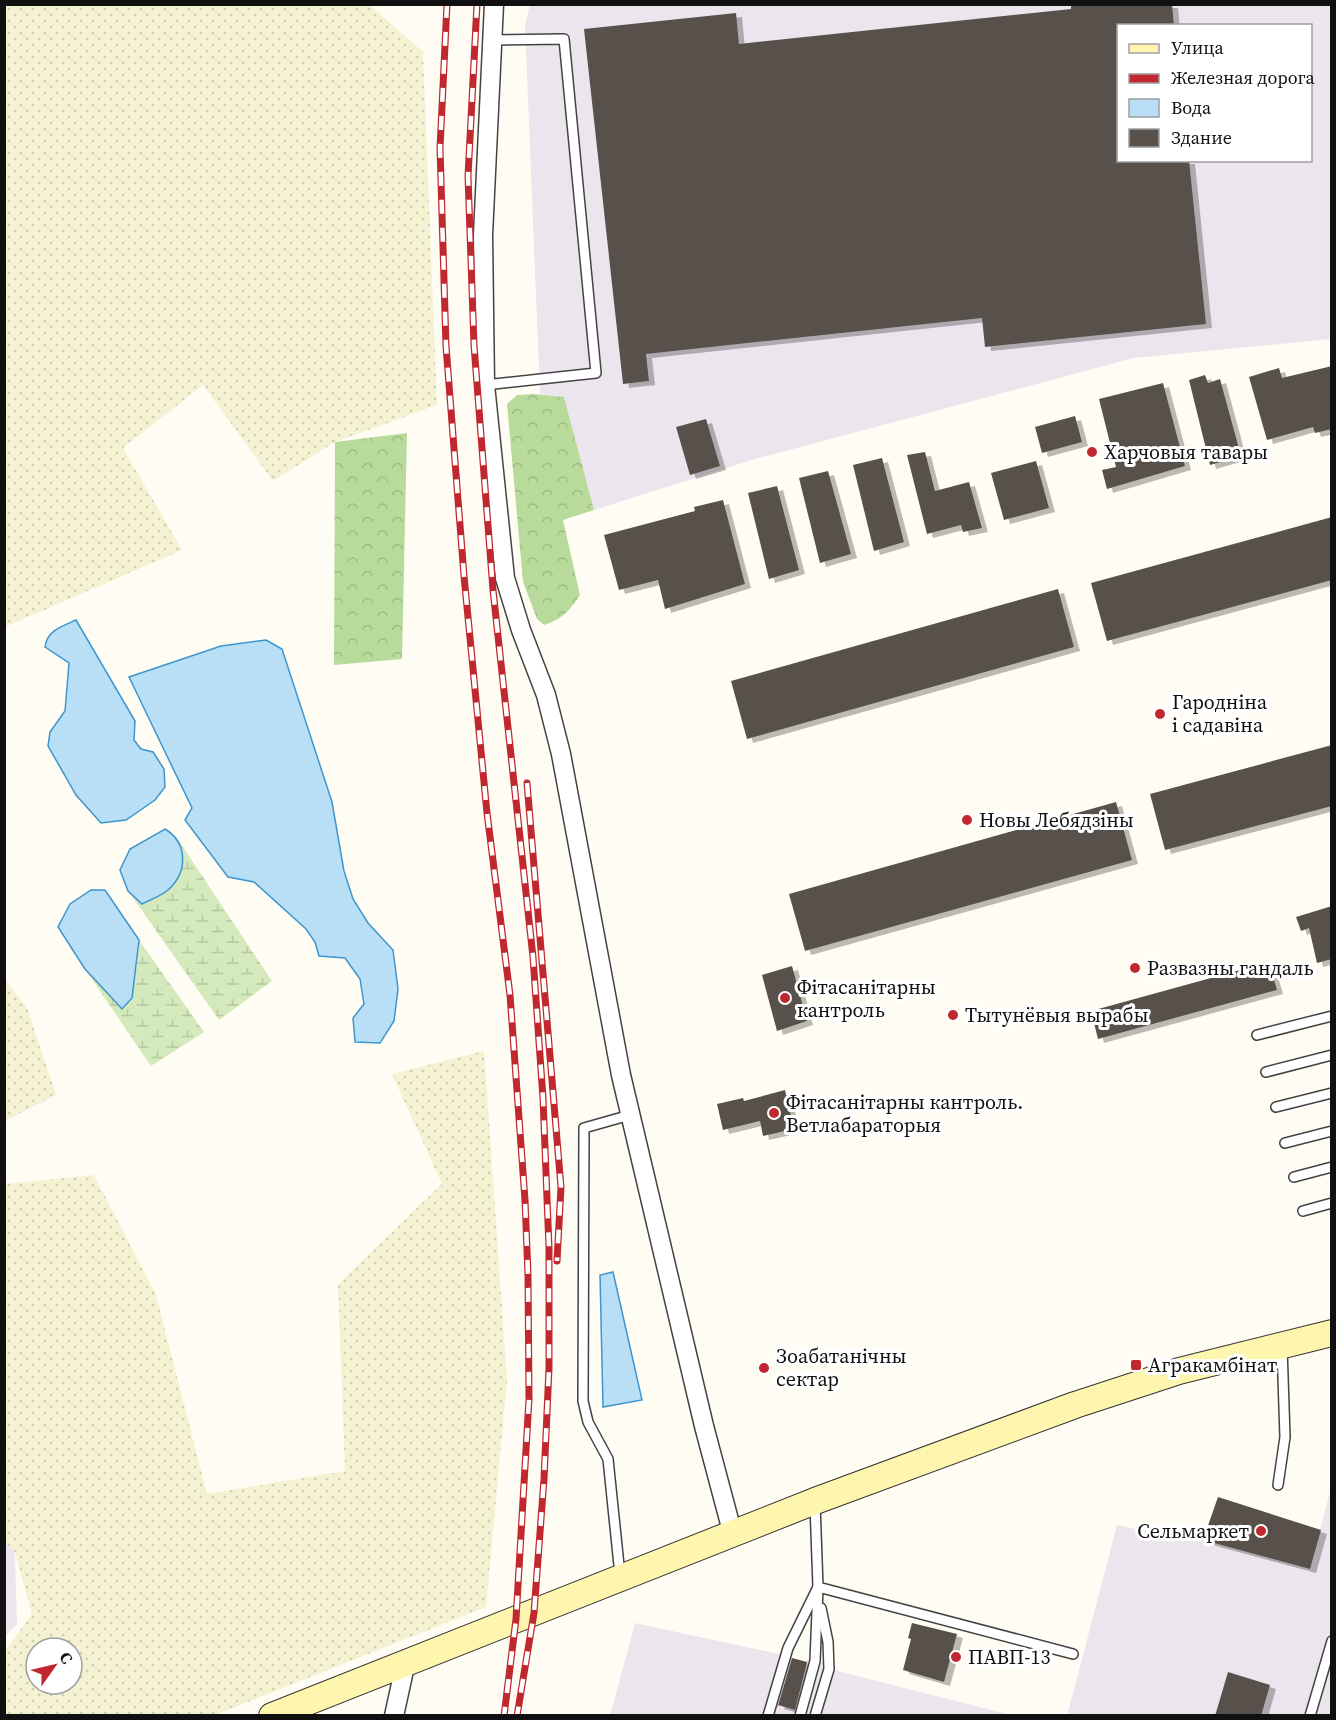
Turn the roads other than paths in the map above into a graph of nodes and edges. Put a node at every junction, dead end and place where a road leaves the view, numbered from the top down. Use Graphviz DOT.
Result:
graph roads {
  1 [pos="494,4"];
  2 [pos="491,40"];
  3 [pos="485,385"];
  4 [pos="1332,1016"];
  5 [pos="1257,1035"];
  6 [pos="1332,1055"];
  7 [pos="1266,1072"];
  8 [pos="1332,1093"];
  9 [pos="1275,1107"];
  10 [pos="630,1115"];
  11 [pos="1332,1131"];
  12 [pos="1285,1143"];
  13 [pos="1332,1167"];
  14 [pos="1294,1177"];
  15 [pos="1332,1203"];
  16 [pos="1302,1211"];
  17 [pos="1332,1333"];
  18 [pos="1282,1344"];
  19 [pos="1278,1485"];
  20 [pos="815,1501"];
  21 [pos="733,1535"];
  22 [pos="621,1579"];
  23 [pos="818,1591"];
  24 [pos="1332,1641"];
  25 [pos="1073,1654"];
  26 [pos="406,1661"];
  27 [pos="272,1716"];
  28 [pos="394,1716"];
  29 [pos="768,1716"];
  30 [pos="800,1716"];
  31 [pos="815,1716"];
  32 [pos="1310,1716"];
  1 -- 2 [label="street"];
  2 -- 3 [label="street"];
  2 -- 3 [label="lane"];
  3 -- 10 [label="street"];
  4 -- 5 [label="lane"];
  6 -- 7 [label="lane"];
  8 -- 9 [label="lane"];
  10 -- 21 [label="street"];
  10 -- 22 [label="lane"];
  11 -- 12 [label="lane"];
  13 -- 14 [label="lane"];
  15 -- 16 [label="lane"];
  17 -- 18 [label="street"];
  18 -- 19 [label="lane"];
  18 -- 20 [label="street"];
  20 -- 21 [label="street"];
  20 -- 23 [label="lane"];
  21 -- 22 [label="street"];
  22 -- 26 [label="street"];
  23 -- 25 [label="lane"];
  23 -- 29 [label="lane"];
  23 -- 30 [label="lane"];
  23 -- 31 [label="lane"];
  24 -- 32 [label="lane"];
  26 -- 27 [label="street"];
  26 -- 28 [label="street"];
}
